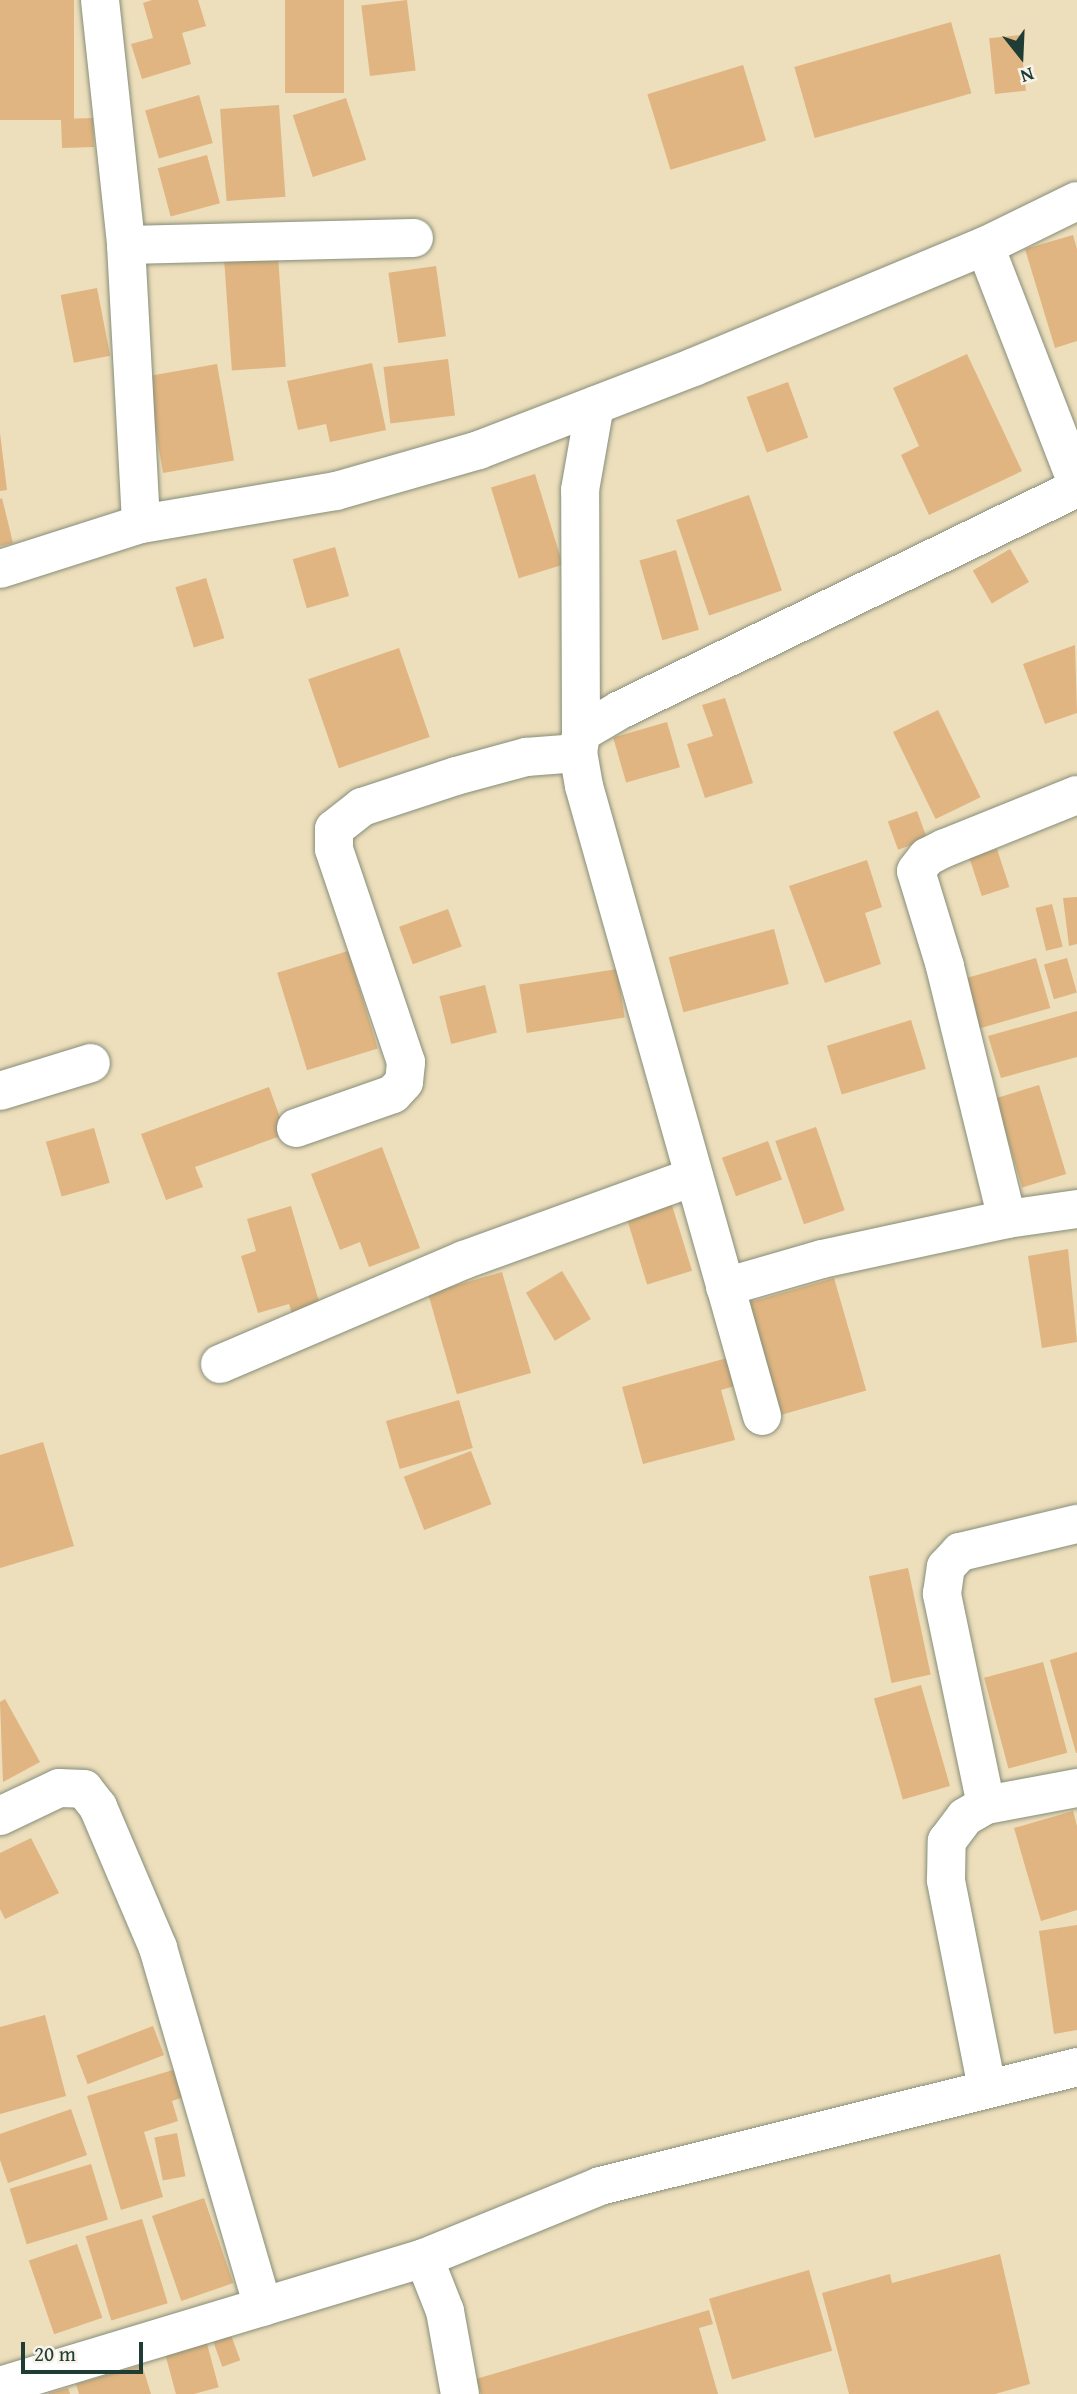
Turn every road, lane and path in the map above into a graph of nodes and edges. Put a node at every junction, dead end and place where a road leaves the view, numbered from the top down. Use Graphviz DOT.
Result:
graph roads {
  1 [pos="100,0"];
  2 [pos="1077,201"];
  3 [pos="414,238"];
  4 [pos="126,245"];
  5 [pos="985,246"];
  6 [pos="595,405"];
  7 [pos="1077,485"];
  8 [pos="141,524"];
  9 [pos="0,569"];
  10 [pos="579,743"];
  11 [pos="1077,795"];
  12 [pos="90,1063"];
  13 [pos="0,1091"];
  14 [pos="296,1128"];
  15 [pos="693,1177"];
  16 [pos="1077,1209"];
  17 [pos="1007,1219"];
  18 [pos="725,1287"];
  19 [pos="220,1364"];
  20 [pos="762,1416"];
  21 [pos="1077,1524"];
  22 [pos="1077,1788"];
  23 [pos="986,1805"];
  24 [pos="0,1816"];
  25 [pos="1077,2067"];
  26 [pos="987,2088"];
  27 [pos="424,2258"];
  28 [pos="263,2307"];
  29 [pos="0,2386"];
  30 [pos="460,2394"];
  1 -- 4 [label="street"];
  2 -- 5 [label="street"];
  3 -- 4 [label="street"];
  4 -- 8 [label="street"];
  5 -- 6 [label="street"];
  5 -- 7 [label="street"];
  6 -- 8 [label="street"];
  6 -- 10 [label="street"];
  7 -- 10 [label="street"];
  8 -- 9 [label="street"];
  10 -- 14 [label="street"];
  10 -- 15 [label="street"];
  11 -- 17 [label="street"];
  12 -- 13 [label="street"];
  15 -- 18 [label="street"];
  15 -- 19 [label="street"];
  16 -- 17 [label="street"];
  17 -- 18 [label="street"];
  18 -- 20 [label="street"];
  21 -- 23 [label="street"];
  22 -- 23 [label="street"];
  23 -- 26 [label="street"];
  24 -- 28 [label="street"];
  25 -- 26 [label="street"];
  26 -- 27 [label="street"];
  27 -- 28 [label="street"];
  27 -- 30 [label="street"];
  28 -- 29 [label="street"];
}
